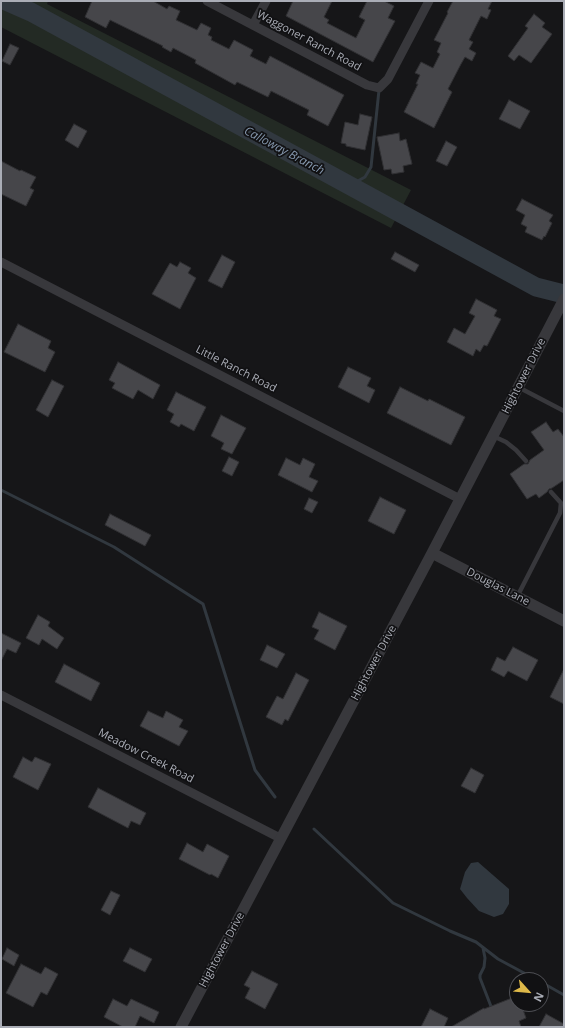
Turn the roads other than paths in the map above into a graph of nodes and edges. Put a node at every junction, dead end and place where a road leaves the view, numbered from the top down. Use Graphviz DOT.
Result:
graph roads {
  1 [pos="207,1"];
  2 [pos="266,1"];
  3 [pos="429,1"];
  4 [pos="253,25"];
  5 [pos="1,262"];
  6 [pos="564,298"];
  7 [pos="518,387"];
  8 [pos="564,411"];
  9 [pos="493,436"];
  10 [pos="526,461"];
  11 [pos="551,492"];
  12 [pos="460,499"];
  13 [pos="432,553"];
  14 [pos="517,597"];
  15 [pos="564,621"];
  16 [pos="1,696"];
  17 [pos="280,838"];
  18 [pos="181,1027"];
  1 -- 4 [label="street, Waggoner Ranch Road"];
  2 -- 4 [label="street"];
  3 -- 4 [label="street, Waggoner Ranch Road"];
  5 -- 12 [label="street, Little Ranch Road"];
  6 -- 7 [label="street, Hightower Drive"];
  7 -- 8 [label="lane"];
  7 -- 9 [label="street, Hightower Drive"];
  9 -- 10 [label="lane"];
  9 -- 12 [label="street, Hightower Drive"];
  11 -- 14 [label="lane"];
  12 -- 13 [label="street, Hightower Drive"];
  13 -- 14 [label="street, Douglas Lane"];
  13 -- 17 [label="street, Hightower Drive"];
  14 -- 15 [label="street, Douglas Lane"];
  16 -- 17 [label="street, Meadow Creek Road"];
  17 -- 18 [label="street, Hightower Drive"];
}
